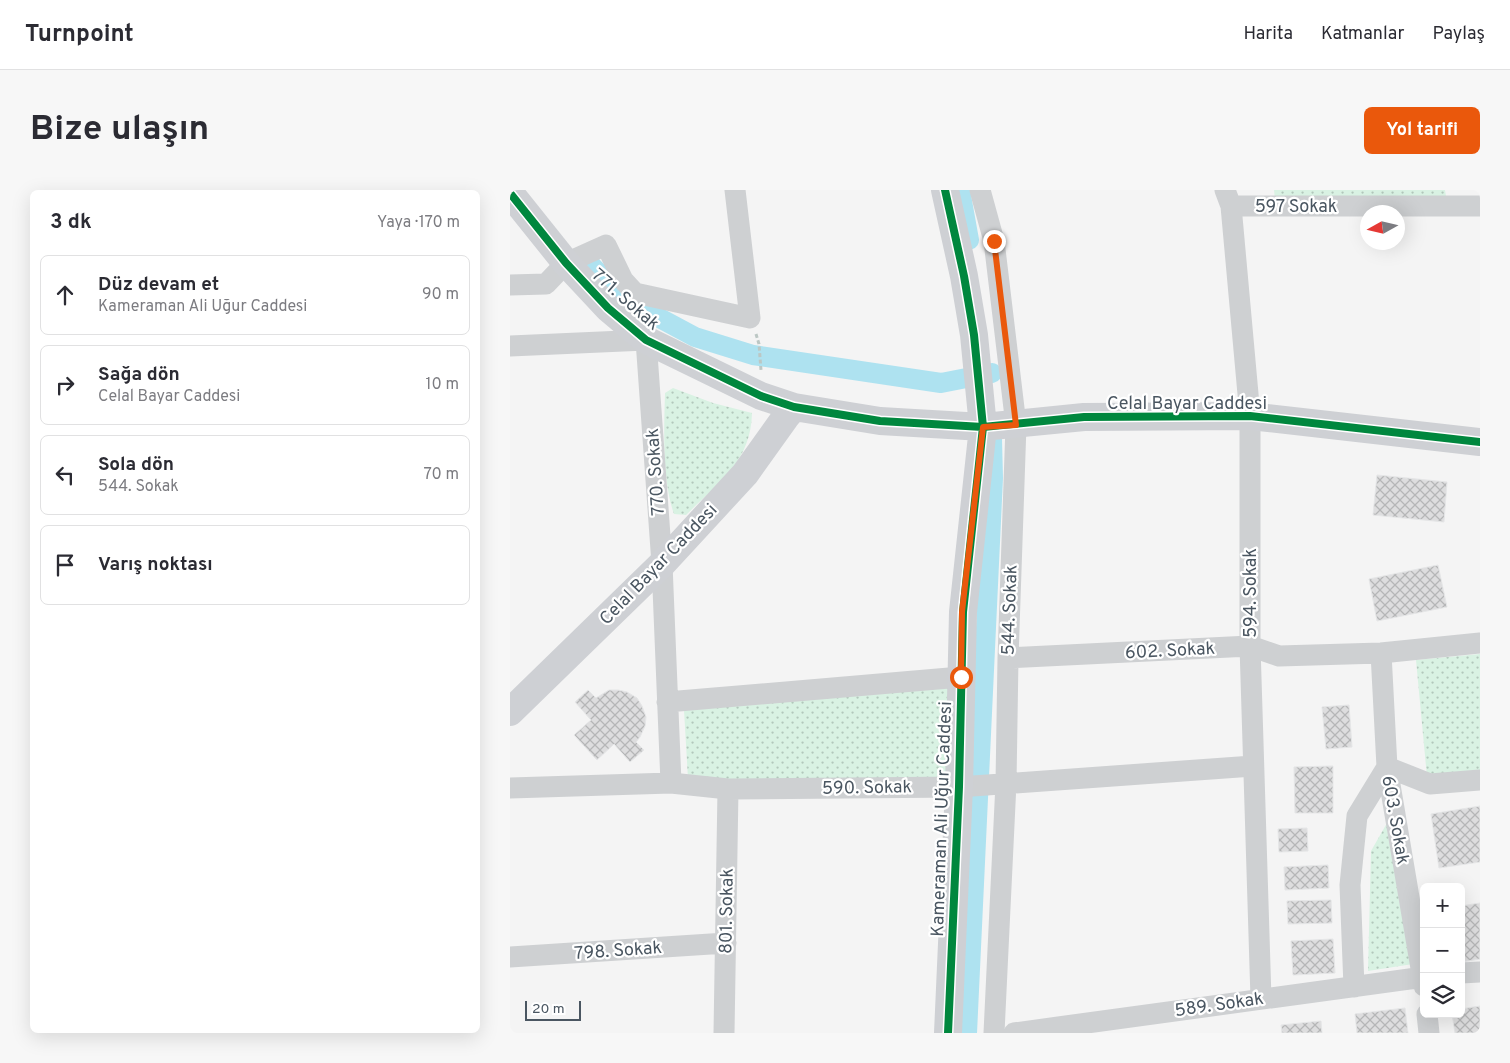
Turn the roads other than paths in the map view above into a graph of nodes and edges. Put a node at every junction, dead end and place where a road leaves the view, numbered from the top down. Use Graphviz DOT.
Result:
graph roads {
  1 [pos="736,190"];
  2 [pos="945,190"];
  3 [pos="980,190"];
  4 [pos="984,190"];
  5 [pos="510,193"];
  6 [pos="1228,198"];
  7 [pos="1458,198"];
  8 [pos="1480,206"];
  9 [pos="566,263"];
  10 [pos="510,285"];
  11 [pos="646,340"];
  12 [pos="510,346"];
  13 [pos="794,407"];
  14 [pos="1250,416"];
  15 [pos="1016,425"];
  16 [pos="983,427"];
  17 [pos="1480,442"];
  18 [pos="662,564"];
  19 [pos="1480,643"];
  20 [pos="1250,646"];
  21 [pos="1381,652"];
  22 [pos="1008,658"];
  23 [pos="961,677"];
  24 [pos="667,702"];
  25 [pos="510,712"];
  26 [pos="1254,766"];
  27 [pos="1387,767"];
  28 [pos="1480,780"];
  29 [pos="1006,783"];
  30 [pos="671,784"];
  31 [pos="959,786"];
  32 [pos="510,788"];
  33 [pos="728,789"];
  34 [pos="726,943"];
  35 [pos="510,957"];
  36 [pos="1480,972"];
  37 [pos="1422,973"];
  38 [pos="1465,974"];
  39 [pos="1420,980"];
  40 [pos="1354,987"];
  41 [pos="1261,999"];
  42 [pos="1427,1018"];
  43 [pos="724,1033"];
  44 [pos="948,1033"];
  45 [pos="994,1033"];
  46 [pos="1014,1033"];
  47 [pos="1429,1033"];
  1 -- 9 [label="street"];
  2 -- 16 [label="street, Kameraman Ali Uğur Caddesi"];
  3 -- 4 [label="street"];
  3 -- 15 [label="street, 544. Sokak"];
  5 -- 9 [label="street, 771. Sokak"];
  6 -- 7 [label="street, 597 Sokak"];
  6 -- 14 [label="street, 594. Sokak"];
  7 -- 8 [label="street, 597 Sokak"];
  9 -- 10 [label="street"];
  9 -- 11 [label="street, 771. Sokak"];
  11 -- 12 [label="street"];
  11 -- 13 [label="street, 771. Sokak"];
  11 -- 18 [label="street, 770. Sokak"];
  13 -- 16 [label="street, Celal Bayar Caddesi"];
  13 -- 18 [label="street, Celal Bayar Caddesi"];
  14 -- 15 [label="street, Celal Bayar Caddesi"];
  14 -- 17 [label="street, Celal Bayar Caddesi"];
  14 -- 20 [label="street, 594. Sokak"];
  15 -- 16 [label="street, Celal Bayar Caddesi"];
  15 -- 22 [label="street, 544. Sokak"];
  16 -- 23 [label="street, Kameraman Ali Uğur Caddesi"];
  18 -- 24 [label="street, 770. Sokak"];
  18 -- 25 [label="street, Celal Bayar Caddesi"];
  19 -- 21 [label="street, 602. Sokak"];
  20 -- 21 [label="street, 602. Sokak"];
  20 -- 22 [label="street, 602. Sokak"];
  20 -- 26 [label="street, 594. Sokak"];
  21 -- 27 [label="street, 603. Sokak"];
  22 -- 29 [label="street, 544. Sokak"];
  23 -- 24 [label="street"];
  23 -- 31 [label="street, Kameraman Ali Uğur Caddesi"];
  24 -- 30 [label="street, 770. Sokak"];
  26 -- 29 [label="street, 590. Sokak"];
  26 -- 41 [label="street, 594. Sokak"];
  27 -- 28 [label="street"];
  27 -- 37 [label="street, 603. Sokak"];
  27 -- 40 [label="street"];
  29 -- 31 [label="street, 590. Sokak"];
  29 -- 45 [label="street, 544. Sokak"];
  30 -- 32 [label="street, 590. Sokak"];
  30 -- 33 [label="street, 590. Sokak"];
  31 -- 33 [label="street, 590. Sokak"];
  31 -- 44 [label="street, Kameraman Ali Uğur Caddesi"];
  33 -- 34 [label="street, 801. Sokak"];
  34 -- 35 [label="street, 798. Sokak"];
  34 -- 43 [label="street, 801. Sokak"];
  36 -- 38 [label="street"];
  39 -- 40 [label="street, 589. Sokak"];
  40 -- 41 [label="street, 589. Sokak"];
  41 -- 46 [label="street, 589. Sokak"];
  42 -- 47 [label="street"];
}
